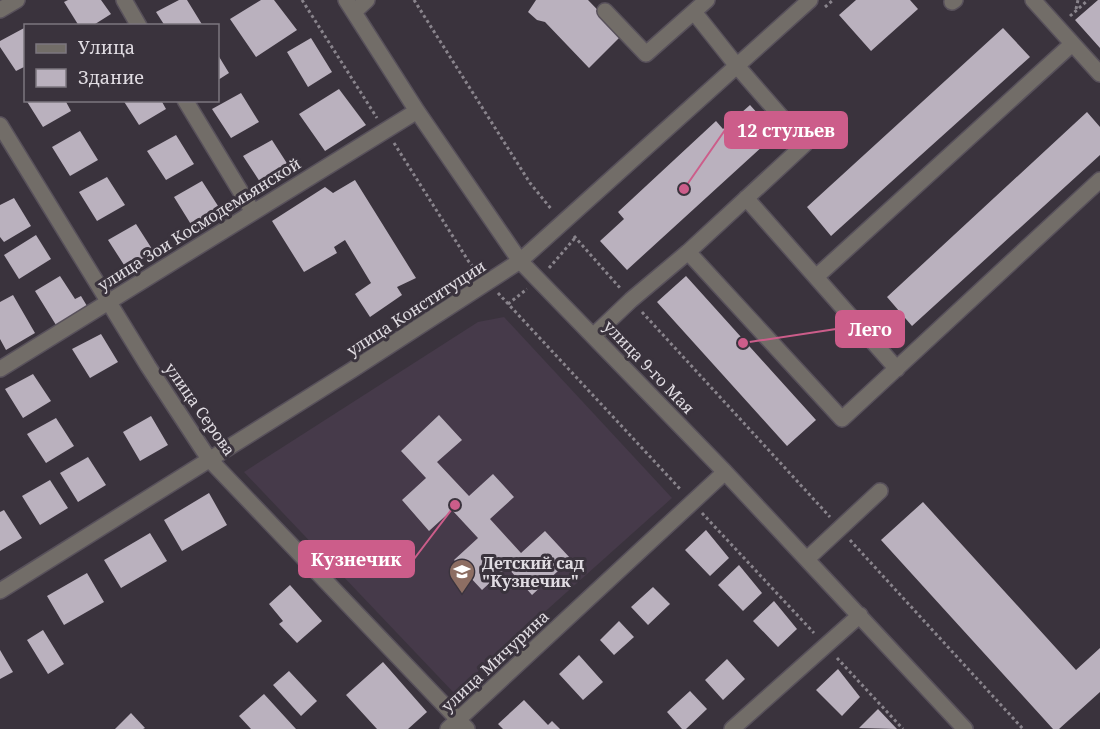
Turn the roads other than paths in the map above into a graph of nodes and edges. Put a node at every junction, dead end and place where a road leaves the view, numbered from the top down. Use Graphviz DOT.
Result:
graph roads {
  1 [pos="17,0"];
  2 [pos="124,0"];
  3 [pos="367,0"];
  4 [pos="707,0"];
  5 [pos="810,0"];
  6 [pos="1033,0"];
  7 [pos="350,6"];
  8 [pos="0,10"];
  9 [pos="605,11"];
  10 [pos="693,12"];
  11 [pos="138,24"];
  12 [pos="1072,44"];
  13 [pos="737,66"];
  14 [pos="1100,74"];
  15 [pos="186,102"];
  16 [pos="417,111"];
  17 [pos="0,125"];
  18 [pos="1100,180"];
  19 [pos="746,198"];
  20 [pos="253,212"];
  21 [pos="688,252"];
  22 [pos="520,261"];
  23 [pos="816,277"];
  24 [pos="109,300"];
  25 [pos="593,336"];
  26 [pos="0,369"];
  27 [pos="897,369"];
  28 [pos="209,459"];
  29 [pos="725,472"];
  30 [pos="880,491"];
  31 [pos="807,559"];
  32 [pos="0,591"];
  33 [pos="860,615"];
  34 [pos="457,726"];
  35 [pos="732,729"];
  36 [pos="965,729"];
  1 -- 8 [label="street"];
  2 -- 11 [label="street"];
  3 -- 7 [label="street"];
  4 -- 10 [label="street"];
  5 -- 13 [label="street, улица Конституции"];
  6 -- 12 [label="street"];
  7 -- 16 [label="street, улица 9-го Мая"];
  9 -- 10 [label="street"];
  10 -- 13 [label="street"];
  12 -- 14 [label="street"];
  12 -- 23 [label="street"];
  13 -- 19 [label="street"];
  13 -- 22 [label="street, улица Конституции"];
  15 -- 20 [label="street"];
  16 -- 20 [label="street, улица Зои Космодемьянской"];
  16 -- 22 [label="street, улица 9-го Мая"];
  17 -- 24 [label="street, улица Серова"];
  18 -- 27 [label="street"];
  19 -- 21 [label="street"];
  19 -- 23 [label="street"];
  20 -- 24 [label="street, улица Зои Космодемьянской"];
  21 -- 25 [label="street"];
  21 -- 27 [label="street"];
  22 -- 25 [label="street, улица 9-го Мая"];
  22 -- 28 [label="street, улица Конституции"];
  23 -- 27 [label="street"];
  24 -- 26 [label="street, улица Зои Космодемьянской"];
  24 -- 28 [label="street, улица Серова"];
  25 -- 29 [label="street, улица 9-го Мая"];
  28 -- 32 [label="street, улица Конституции"];
  28 -- 34 [label="street, улица Серова"];
  29 -- 31 [label="street, улица 9-го Мая"];
  29 -- 34 [label="street, улица Мичурина"];
  30 -- 31 [label="street"];
  31 -- 33 [label="street, улица 9-го Мая"];
  33 -- 35 [label="street"];
  33 -- 36 [label="street, улица 9-го Мая"];
}
